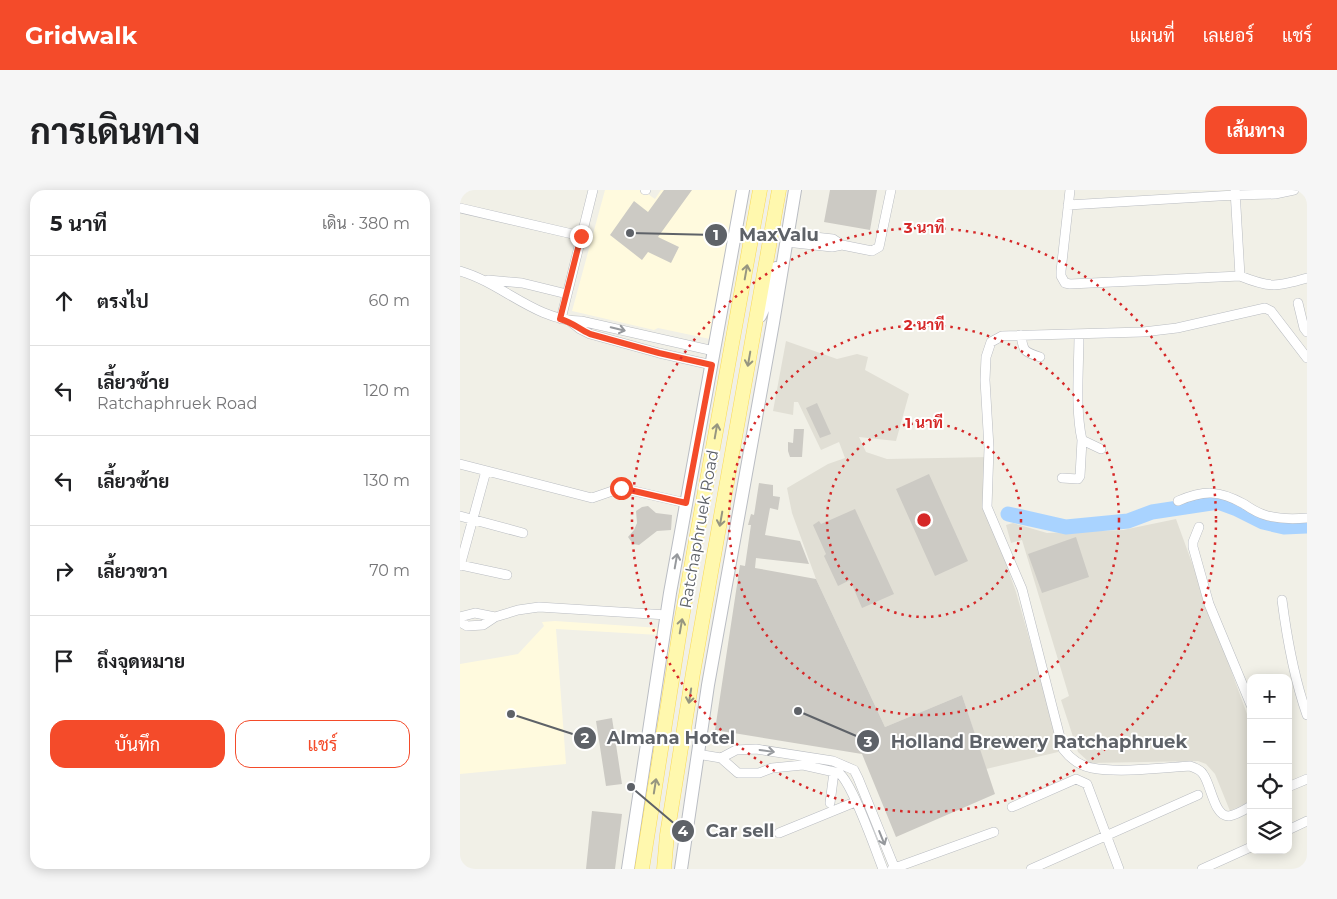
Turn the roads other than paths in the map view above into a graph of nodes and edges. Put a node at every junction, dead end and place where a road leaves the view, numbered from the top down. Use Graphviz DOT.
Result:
graph roads {
  1 [pos="593,190"];
  2 [pos="743,190"];
  3 [pos="760,190"];
  4 [pos="779,190"];
  5 [pos="795,190"];
  6 [pos="890,190"];
  7 [pos="1070,190"];
  8 [pos="1294,190"];
  9 [pos="1235,192"];
  10 [pos="1068,205"];
  11 [pos="460,208"];
  12 [pos="787,235"];
  13 [pos="581,236"];
  14 [pos="460,271"];
  15 [pos="1240,276"];
  16 [pos="1307,278"];
  17 [pos="485,280"];
  18 [pos="567,294"];
  19 [pos="1298,303"];
  20 [pos="565,320"];
  21 [pos="755,325"];
  22 [pos="1307,332"];
  23 [pos="1079,334"];
  24 [pos="1021,335"];
  25 [pos="653,337"];
  26 [pos="649,350"];
  27 [pos="711,350"];
  28 [pos="1040,356"];
  29 [pos="1307,358"];
  30 [pos="712,365"];
  31 [pos="1082,440"];
  32 [pos="1100,449"];
  33 [pos="460,464"];
  34 [pos="486,471"];
  35 [pos="1062,478"];
  36 [pos="1178,501"];
  37 [pos="686,503"];
  38 [pos="460,516"];
  39 [pos="1307,518"];
  40 [pos="473,520"];
  41 [pos="1199,527"];
  42 [pos="523,533"];
  43 [pos="460,565"];
  44 [pos="507,575"];
  45 [pos="1282,600"];
  46 [pos="667,615"];
  47 [pos="460,617"];
  48 [pos="495,617"];
  49 [pos="460,622"];
  50 [pos="1247,695"];
  51 [pos="1307,715"];
  52 [pos="696,754"];
  53 [pos="721,758"];
  54 [pos="834,772"];
  55 [pos="642,777"];
  56 [pos="1307,779"];
  57 [pos="1292,785"];
  58 [pos="865,794"];
  59 [pos="1198,795"];
  60 [pos="855,800"];
  61 [pos="830,803"];
  62 [pos="1012,807"];
  63 [pos="1247,808"];
  64 [pos="1307,821"];
  65 [pos="1292,828"];
  66 [pos="994,832"];
  67 [pos="778,833"];
  68 [pos="668,835"];
  69 [pos="1106,835"];
  70 [pos="1247,849"];
  71 [pos="643,866"];
  72 [pos="628,869"];
  73 [pos="664,869"];
  74 [pos="672,869"];
  75 [pos="681,869"];
  76 [pos="883,869"];
  77 [pos="894,869"];
  78 [pos="1031,869"];
  79 [pos="1119,869"];
  80 [pos="1202,869"];
  1 -- 13 [label="street"];
  2 -- 27 [label="main road, Ratchaphruek Road"];
  71 -- 3 [label="main road, Ratchaphruek Road, one-way"];
  4 -- 21 [label="main road, Ratchaphruek Road"];
  5 -- 12 [label="main road"];
  6 -- 12 [label="street"];
  7 -- 10 [label="street"];
  8 -- 9 [label="street"];
  9 -- 10 [label="street"];
  9 -- 15 [label="street"];
  10 -- 15 [label="street"];
  11 -- 13 [label="street"];
  12 -- 21 [label="main road"];
  12 -- 52 [label="main road"];
  13 -- 18 [label="street"];
  14 -- 17 [label="street"];
  15 -- 16 [label="street"];
  17 -- 18 [label="street"];
  17 -- 20 [label="street"];
  18 -- 20 [label="street"];
  19 -- 22 [label="street"];
  20 -- 25 [label="street, one-way"];
  20 -- 26 [label="street"];
  21 -- 68 [label="main road, Ratchaphruek Road, one-way"];
  23 -- 24 [label="street"];
  23 -- 29 [label="street"];
  23 -- 31 [label="street"];
  24 -- 28 [label="street"];
  24 -- 63 [label="street"];
  25 -- 26 [label="street"];
  25 -- 27 [label="street"];
  26 -- 30 [label="street"];
  27 -- 30 [label="main road, Ratchaphruek Road"];
  30 -- 37 [label="main road, Ratchaphruek Road"];
  31 -- 32 [label="street"];
  31 -- 35 [label="street"];
  33 -- 34 [label="street"];
  34 -- 37 [label="street"];
  34 -- 40 [label="street"];
  36 -- 39 [label="street"];
  46 -- 37 [label="main road, Ratchaphruek Road, one-way"];
  38 -- 40 [label="street"];
  40 -- 42 [label="street"];
  40 -- 43 [label="street"];
  41 -- 50 [label="street"];
  43 -- 44 [label="street"];
  45 -- 51 [label="street"];
  46 -- 48 [label="street"];
  46 -- 55 [label="main road, Ratchaphruek Road"];
  47 -- 48 [label="street"];
  48 -- 49 [label="street"];
  52 -- 53 [label="street"];
  52 -- 75 [label="main road"];
  53 -- 54 [label="street"];
  53 -- 58 [label="street, one-way"];
  54 -- 60 [label="street"];
  54 -- 61 [label="street"];
  55 -- 71 [label="main road"];
  55 -- 72 [label="main road, Ratchaphruek Road"];
  56 -- 57 [label="street"];
  58 -- 60 [label="street"];
  58 -- 77 [label="street, one-way"];
  59 -- 69 [label="street"];
  60 -- 67 [label="street"];
  60 -- 76 [label="street"];
  62 -- 69 [label="street"];
  64 -- 65 [label="street"];
  66 -- 77 [label="street"];
  68 -- 73 [label="main road, Ratchaphruek Road"];
  68 -- 74 [label="main road"];
  69 -- 78 [label="street"];
  69 -- 79 [label="street"];
  70 -- 80 [label="street"];
}
